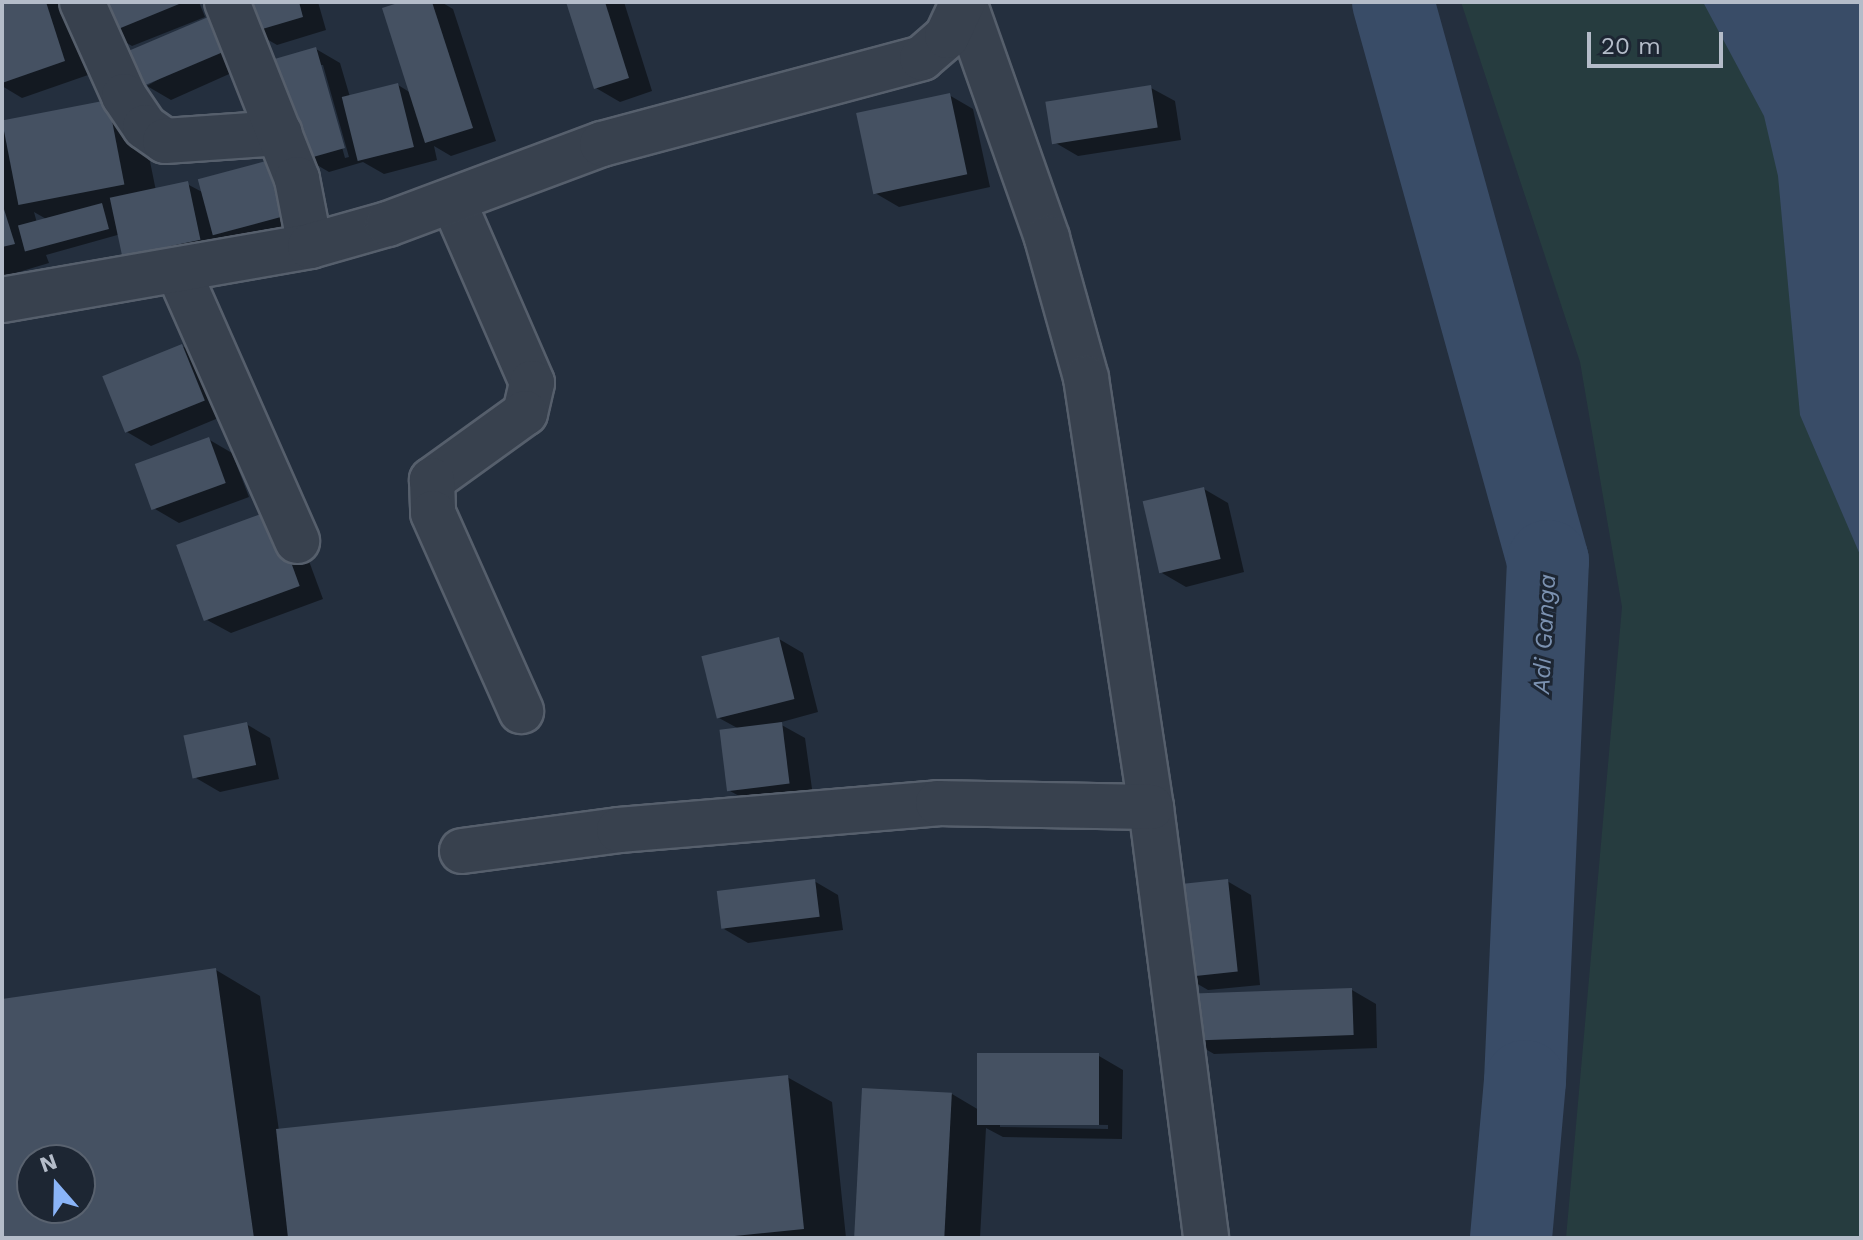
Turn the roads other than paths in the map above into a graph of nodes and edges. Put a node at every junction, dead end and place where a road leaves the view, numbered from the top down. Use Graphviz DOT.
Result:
graph roads {
  1 [pos="82,2"];
  2 [pos="227,2"];
  3 [pos="963,2"];
  4 [pos="280,133"];
  5 [pos="453,201"];
  6 [pos="310,246"];
  7 [pos="179,273"];
  8 [pos="2,300"];
  9 [pos="297,541"];
  10 [pos="521,711"];
  11 [pos="1151,807"];
  12 [pos="462,851"];
  13 [pos="1206,1238"];
  1 -- 4 [label="street"];
  2 -- 4 [label="street"];
  3 -- 5 [label="street"];
  3 -- 11 [label="street"];
  4 -- 6 [label="street"];
  5 -- 6 [label="street"];
  5 -- 10 [label="street"];
  6 -- 7 [label="street"];
  7 -- 8 [label="street"];
  7 -- 9 [label="street"];
  11 -- 12 [label="street"];
  11 -- 13 [label="street"];
}
